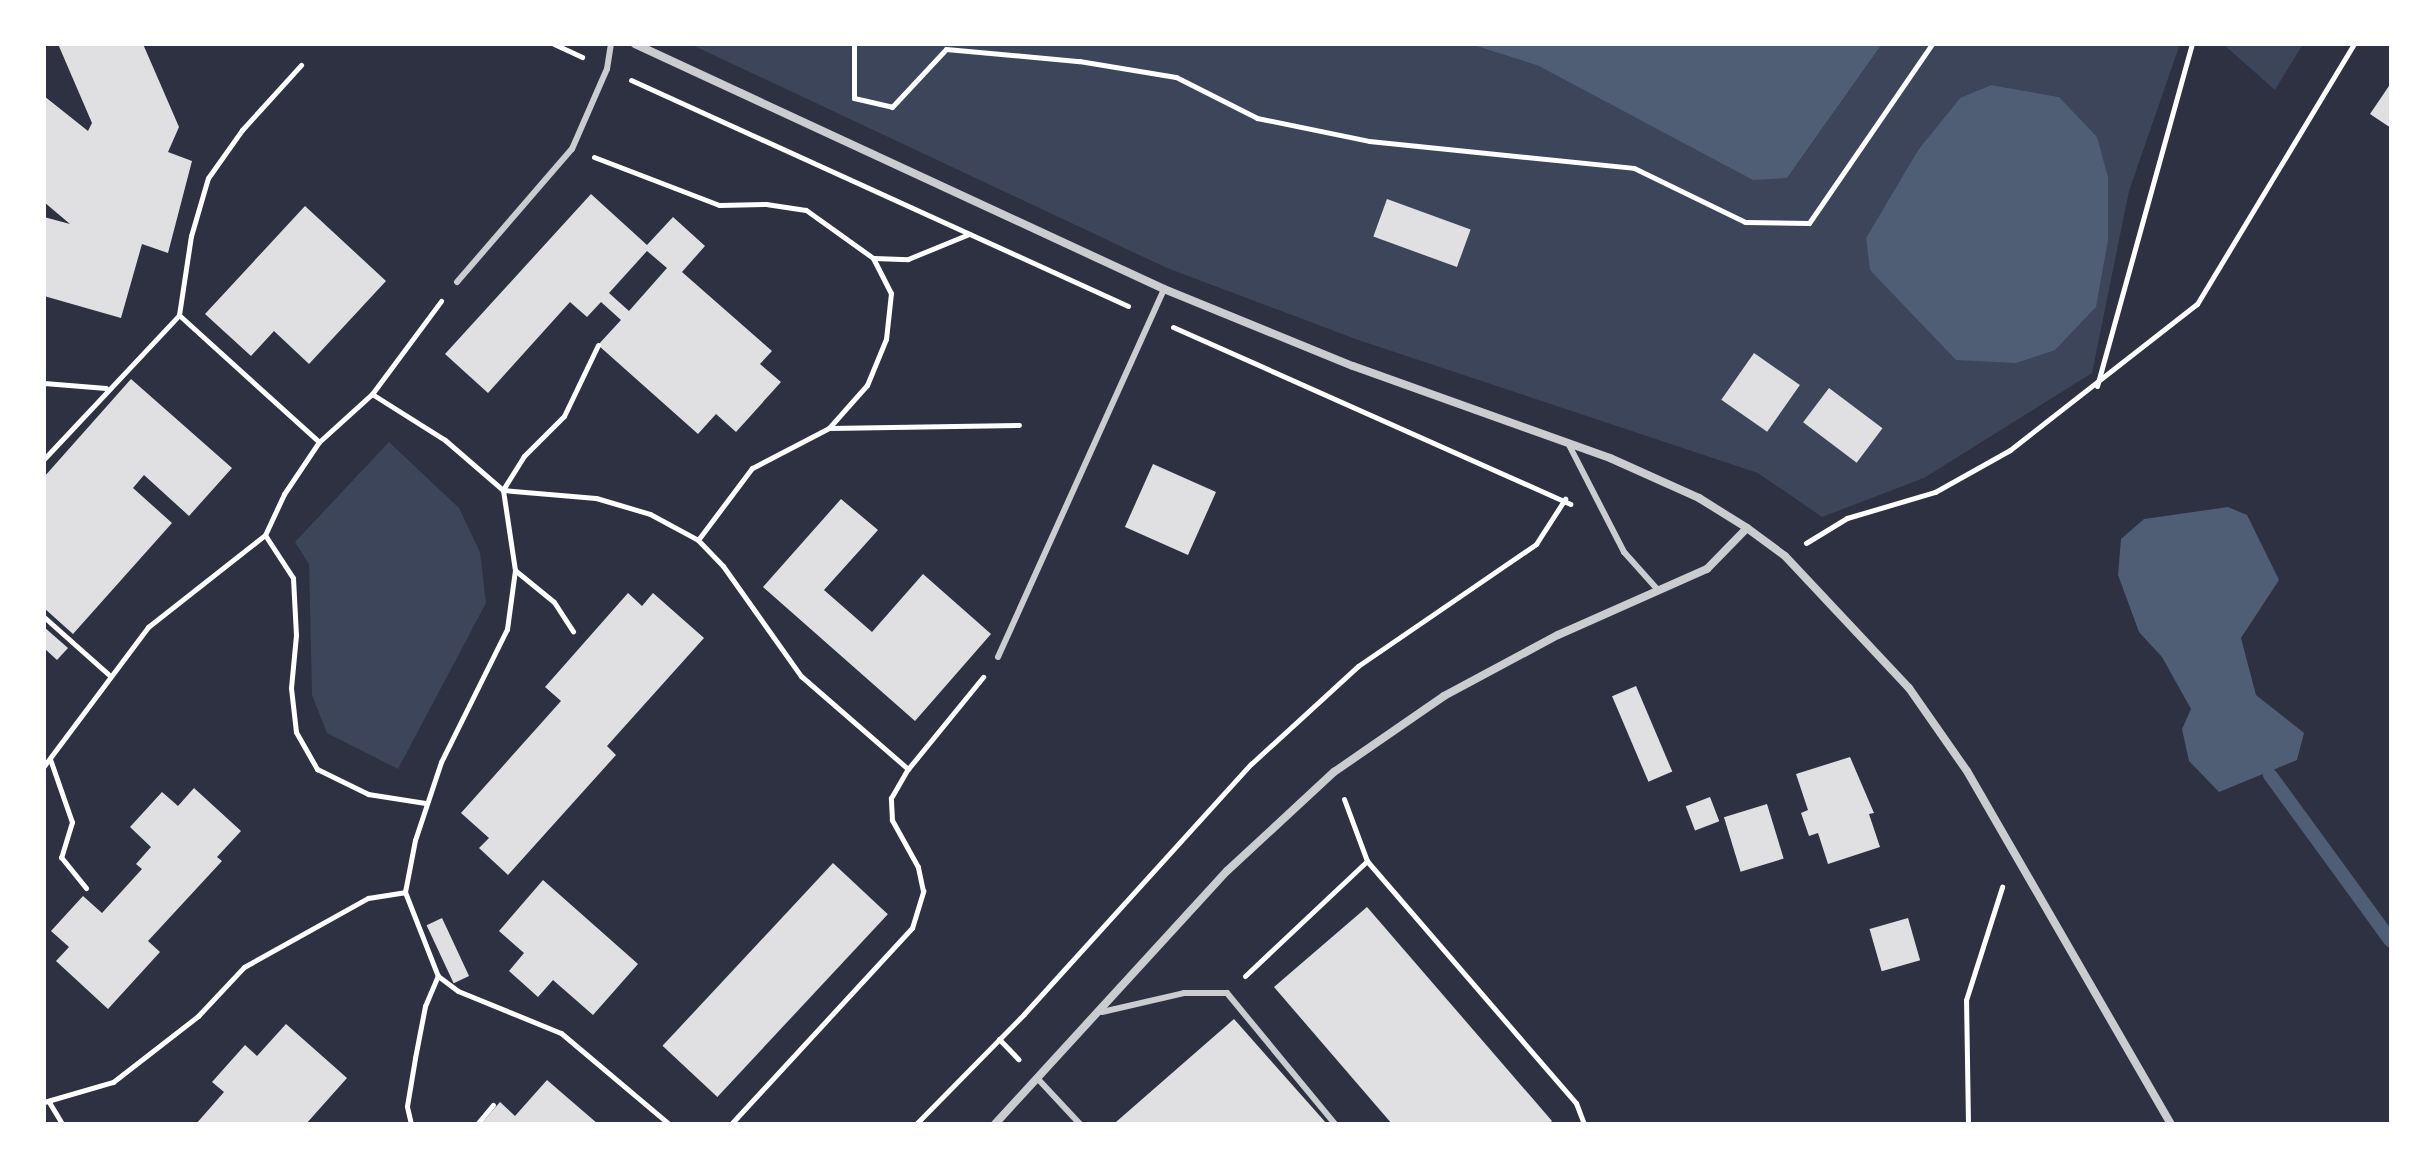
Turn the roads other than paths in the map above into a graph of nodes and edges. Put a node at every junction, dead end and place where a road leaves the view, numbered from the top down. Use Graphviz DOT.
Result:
graph roads {
  1 [pos="611,44"];
  2 [pos="635,44"];
  3 [pos="457,282"];
  4 [pos="1164,289"];
  5 [pos="1568,443"];
  6 [pos="1747,528"];
  7 [pos="1658,590"];
  8 [pos="998,657"];
  9 [pos="1102,1012"];
  10 [pos="1038,1079"];
  11 [pos="995,1124"];
  12 [pos="1080,1124"];
  13 [pos="1335,1124"];
  14 [pos="2171,1124"];
  1 -- 3 [label="lane"];
  2 -- 4 [label="street"];
  4 -- 5 [label="street"];
  4 -- 8 [label="lane"];
  5 -- 6 [label="street"];
  5 -- 7 [label="lane"];
  6 -- 7 [label="street"];
  6 -- 14 [label="street"];
  7 -- 9 [label="street"];
  9 -- 10 [label="street"];
  9 -- 13 [label="lane"];
  10 -- 11 [label="street"];
  10 -- 12 [label="lane"];
}
